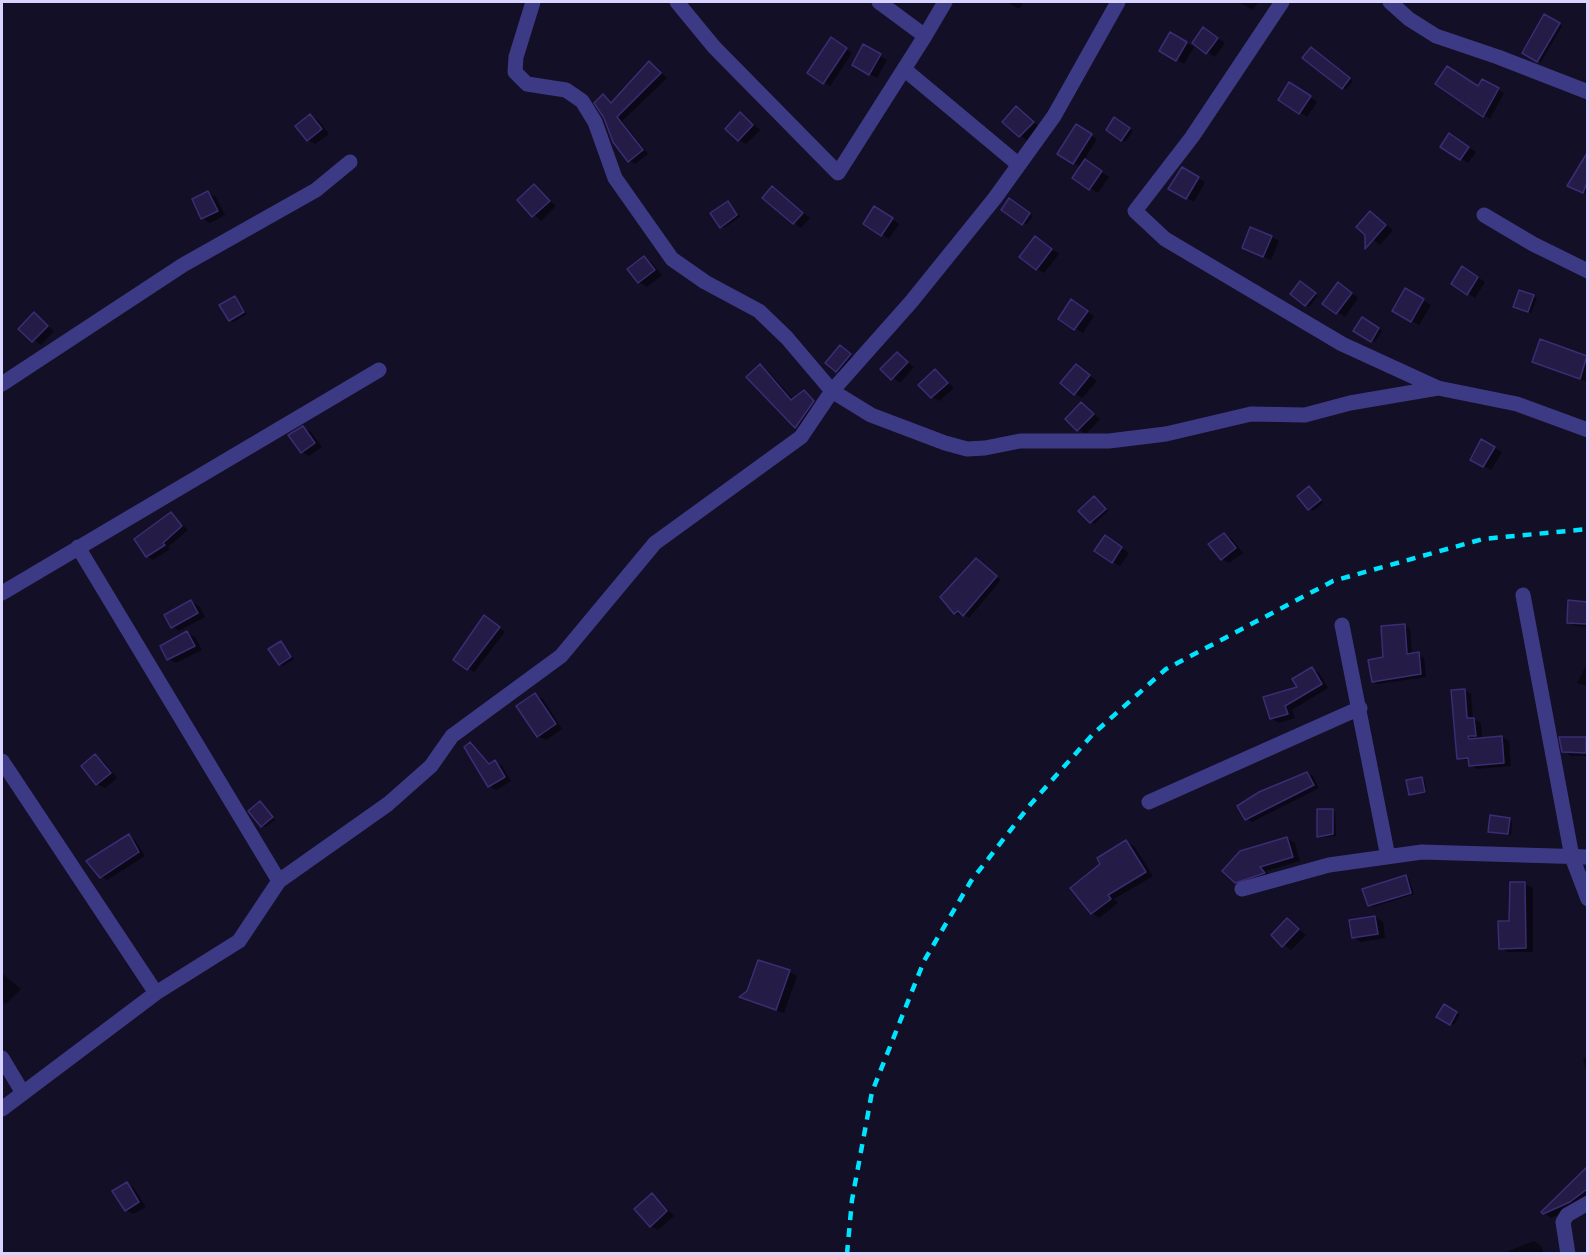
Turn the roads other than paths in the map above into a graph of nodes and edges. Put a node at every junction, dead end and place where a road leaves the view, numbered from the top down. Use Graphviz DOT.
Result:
graph roads {
  1 [pos="533,2"];
  2 [pos="677,2"];
  3 [pos="879,2"];
  4 [pos="945,2"];
  5 [pos="1119,2"];
  6 [pos="1282,2"];
  7 [pos="1390,2"];
  8 [pos="925,36"];
  9 [pos="904,69"];
  10 [pos="1587,92"];
  11 [pos="350,162"];
  12 [pos="1019,165"];
  13 [pos="1484,215"];
  14 [pos="1587,271"];
  15 [pos="379,370"];
  16 [pos="2,384"];
  17 [pos="1438,388"];
  18 [pos="832,391"];
  19 [pos="1587,430"];
  20 [pos="78,547"];
  21 [pos="2,592"];
  22 [pos="1523,595"];
  23 [pos="1342,625"];
  24 [pos="1360,708"];
  25 [pos="2,761"];
  26 [pos="1149,802"];
  27 [pos="1572,856"];
  28 [pos="1388,857"];
  29 [pos="1587,857"];
  30 [pos="279,881"];
  31 [pos="1242,889"];
  32 [pos="1587,899"];
  33 [pos="156,993"];
  34 [pos="2,1058"];
  35 [pos="23,1093"];
  36 [pos="2,1109"];
  37 [pos="1587,1203"];
  38 [pos="1568,1254"];
  1 -- 18 [label="street"];
  2 -- 9 [label="street"];
  3 -- 8 [label="street"];
  4 -- 8 [label="street"];
  5 -- 12 [label="street"];
  6 -- 17 [label="street"];
  7 -- 10 [label="street"];
  8 -- 9 [label="street"];
  9 -- 12 [label="street"];
  11 -- 16 [label="street"];
  12 -- 18 [label="street"];
  13 -- 14 [label="street"];
  15 -- 20 [label="street"];
  17 -- 18 [label="street"];
  17 -- 19 [label="street"];
  18 -- 30 [label="street"];
  20 -- 21 [label="street"];
  20 -- 30 [label="street"];
  22 -- 27 [label="street"];
  23 -- 24 [label="street"];
  24 -- 26 [label="street"];
  24 -- 28 [label="street"];
  25 -- 33 [label="street"];
  27 -- 28 [label="street"];
  27 -- 29 [label="street"];
  27 -- 32 [label="street"];
  28 -- 31 [label="street"];
  30 -- 33 [label="street"];
  33 -- 35 [label="street"];
  34 -- 35 [label="street"];
  35 -- 36 [label="street"];
  37 -- 38 [label="street"];
}
